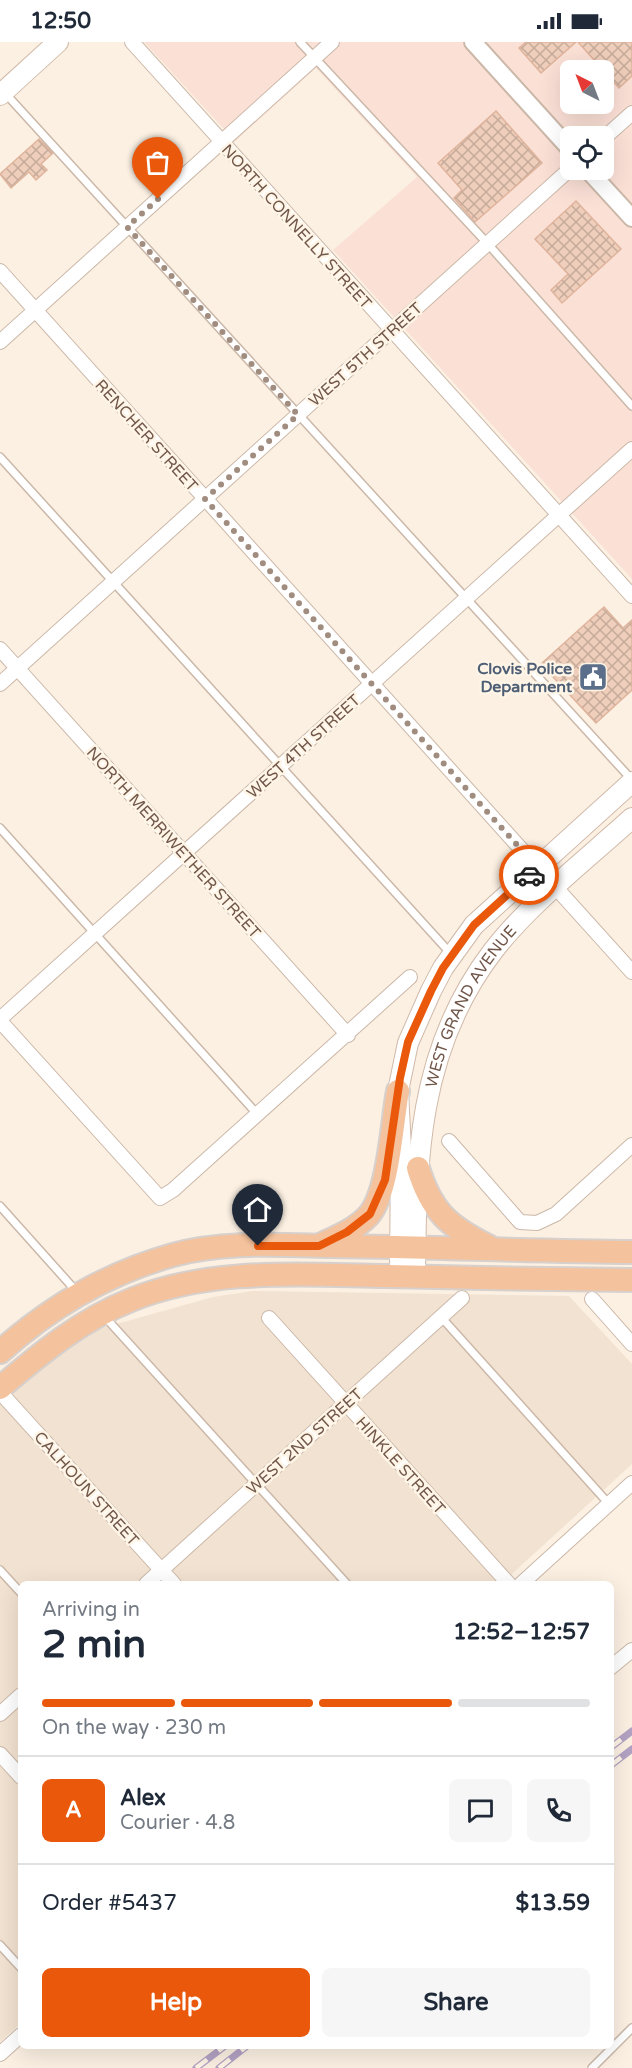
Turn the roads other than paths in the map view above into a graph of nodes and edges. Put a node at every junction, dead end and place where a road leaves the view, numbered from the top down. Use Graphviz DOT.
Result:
graph roads {
  1 [pos="58,42"];
  2 [pos="132,42"];
  3 [pos="300,42"];
  4 [pos="332,42"];
  5 [pos="473,42"];
  6 [pos="315,58"];
  7 [pos="1,91"];
  8 [pos="632,113"];
  9 [pos="614,130"];
  10 [pos="560,138"];
  11 [pos="222,142"];
  12 [pos="560,178"];
  13 [pos="597,180"];
  14 [pos="632,218"];
  15 [pos="127,227"];
  16 [pos="488,244"];
  17 [pos="0,271"];
  18 [pos="35,310"];
  19 [pos="392,330"];
  20 [pos="0,342"];
  21 [pos="632,406"];
  22 [pos="298,415"];
  23 [pos="632,449"];
  24 [pos="0,457"];
  25 [pos="205,499"];
  26 [pos="559,515"];
  27 [pos="115,581"];
  28 [pos="632,596"];
  29 [pos="466,598"];
  30 [pos="0,649"];
  31 [pos="18,668"];
  32 [pos="0,684"];
  33 [pos="372,684"];
  34 [pos="279,767"];
  35 [pos="632,781"];
  36 [pos="632,818"];
  37 [pos="0,828"];
  38 [pos="184,853"];
  39 [pos="537,867"];
  40 [pos="556,888"];
  41 [pos="95,933"];
  42 [pos="452,955"];
  43 [pos="632,972"];
  44 [pos="411,978"];
  45 [pos="0,1020"];
  46 [pos="348,1035"];
  47 [pos="398,1091"];
  48 [pos="258,1115"];
  49 [pos="449,1141"];
  50 [pos="632,1145"];
  51 [pos="418,1168"];
  52 [pos="0,1206"];
  53 [pos="319,1246"];
  54 [pos="408,1247"];
  55 [pos="495,1250"];
  56 [pos="632,1252"];
  57 [pos="407,1277"];
  58 [pos="632,1280"];
  59 [pos="79,1294"];
  60 [pos="462,1299"];
  61 [pos="592,1299"];
  62 [pos="102,1313"];
  63 [pos="441,1317"];
  64 [pos="269,1318"];
  65 [pos="632,1344"];
  66 [pos="0,1352"];
  67 [pos="0,1390"];
  68 [pos="345,1404"];
  69 [pos="632,1483"];
  70 [pos="256,1485"];
  71 [pos="609,1504"];
  72 [pos="0,1570"];
  73 [pos="161,1570"];
  74 [pos="149,1581"];
  75 [pos="171,1581"];
  76 [pos="344,1581"];
  77 [pos="506,1581"];
  78 [pos="524,1581"];
  79 [pos="18,1590"];
  80 [pos="632,1650"];
  81 [pos="614,1665"];
  82 [pos="18,1698"];
  83 [pos="0,1714"];
  84 [pos="0,1754"];
  85 [pos="18,1775"];
  86 [pos="0,1945"];
  87 [pos="18,1965"];
  88 [pos="632,2028"];
  89 [pos="18,2038"];
  90 [pos="614,2046"];
  91 [pos="611,2049"];
  92 [pos="0,2054"];
  93 [pos="592,2068"];
  1 -- 7 [label="main road"];
  2 -- 11 [label="street, NORTH CONNELLY STREET"];
  3 -- 6 [label="lane"];
  4 -- 6 [label="street"];
  5 -- 10 [label="street"];
  6 -- 11 [label="street"];
  6 -- 16 [label="lane"];
  7 -- 15 [label="lane"];
  8 -- 9 [label="street"];
  11 -- 15 [label="street"];
  11 -- 19 [label="street, NORTH CONNELLY STREET"];
  12 -- 16 [label="street, WEST 5TH STREET"];
  13 -- 14 [label="street"];
  15 -- 18 [label="street"];
  15 -- 22 [label="lane"];
  16 -- 19 [label="street, WEST 5TH STREET"];
  16 -- 21 [label="lane"];
  17 -- 18 [label="street, RENCHER STREET"];
  18 -- 20 [label="street"];
  18 -- 25 [label="street, RENCHER STREET"];
  19 -- 22 [label="street, WEST 5TH STREET"];
  19 -- 26 [label="street, NORTH CONNELLY STREET"];
  22 -- 25 [label="street, WEST 5TH STREET"];
  22 -- 29 [label="lane"];
  23 -- 26 [label="street, WEST 4TH STREET"];
  24 -- 27 [label="lane"];
  25 -- 27 [label="street, WEST 5TH STREET"];
  25 -- 33 [label="street, RENCHER STREET"];
  26 -- 28 [label="street, NORTH CONNELLY STREET"];
  26 -- 29 [label="street, WEST 4TH STREET"];
  27 -- 31 [label="street, WEST 5TH STREET"];
  27 -- 34 [label="lane"];
  29 -- 33 [label="street, WEST 4TH STREET"];
  29 -- 35 [label="lane"];
  30 -- 31 [label="street, NORTH MERRIWETHER STREET"];
  31 -- 32 [label="street, WEST 5TH STREET"];
  31 -- 38 [label="street, NORTH MERRIWETHER STREET"];
  33 -- 34 [label="street, WEST 4TH STREET"];
  33 -- 39 [label="street, RENCHER STREET"];
  34 -- 38 [label="street, WEST 4TH STREET"];
  34 -- 42 [label="lane"];
  35 -- 39 [label="main road, WEST GRAND AVENUE"];
  36 -- 40 [label="main road, WEST GRAND AVENUE"];
  37 -- 41 [label="lane"];
  38 -- 41 [label="street, WEST 4TH STREET"];
  38 -- 46 [label="street, NORTH MERRIWETHER STREET"];
  39 -- 40 [label="street, RENCHER STREET"];
  39 -- 42 [label="main road, WEST GRAND AVENUE"];
  40 -- 43 [label="street, RENCHER STREET"];
  40 -- 51 [label="main road, WEST GRAND AVENUE"];
  41 -- 45 [label="street, WEST 4TH STREET"];
  41 -- 48 [label="lane"];
  42 -- 47 [label="main road, WEST GRAND AVENUE"];
  44 -- 46 [label="street"];
  45 -- 48 [label="street"];
  46 -- 48 [label="street"];
  47 -- 53 [label="highway"];
  47 -- 54 [label="main road, WEST GRAND AVENUE"];
  49 -- 50 [label="street"];
  51 -- 54 [label="main road, WEST GRAND AVENUE"];
  51 -- 55 [label="highway"];
  52 -- 59 [label="lane"];
  53 -- 54 [label="highway"];
  53 -- 59 [label="highway"];
  54 -- 55 [label="highway"];
  54 -- 57 [label="main road, WEST GRAND AVENUE"];
  55 -- 56 [label="highway"];
  57 -- 58 [label="highway"];
  57 -- 62 [label="highway"];
  59 -- 66 [label="highway"];
  60 -- 63 [label="street, WEST 2ND STREET"];
  61 -- 65 [label="street"];
  62 -- 67 [label="highway"];
  62 -- 70 [label="lane"];
  63 -- 68 [label="street, WEST 2ND STREET"];
  63 -- 71 [label="lane"];
  64 -- 68 [label="street, HINKLE STREET"];
  67 -- 73 [label="street, CALHOUN STREET"];
  68 -- 70 [label="street, WEST 2ND STREET"];
  68 -- 77 [label="street, HINKLE STREET"];
  69 -- 71 [label="street"];
  70 -- 73 [label="street, WEST 2ND STREET"];
  70 -- 76 [label="lane"];
  71 -- 78 [label="street"];
  72 -- 79 [label="lane"];
  73 -- 74 [label="street, WEST 2ND STREET"];
  73 -- 75 [label="street, CALHOUN STREET"];
  80 -- 81 [label="street"];
  82 -- 83 [label="street"];
  84 -- 85 [label="street"];
  86 -- 87 [label="lane"];
  88 -- 90 [label="lane"];
  89 -- 92 [label="street"];
  91 -- 93 [label="lane"];
}
